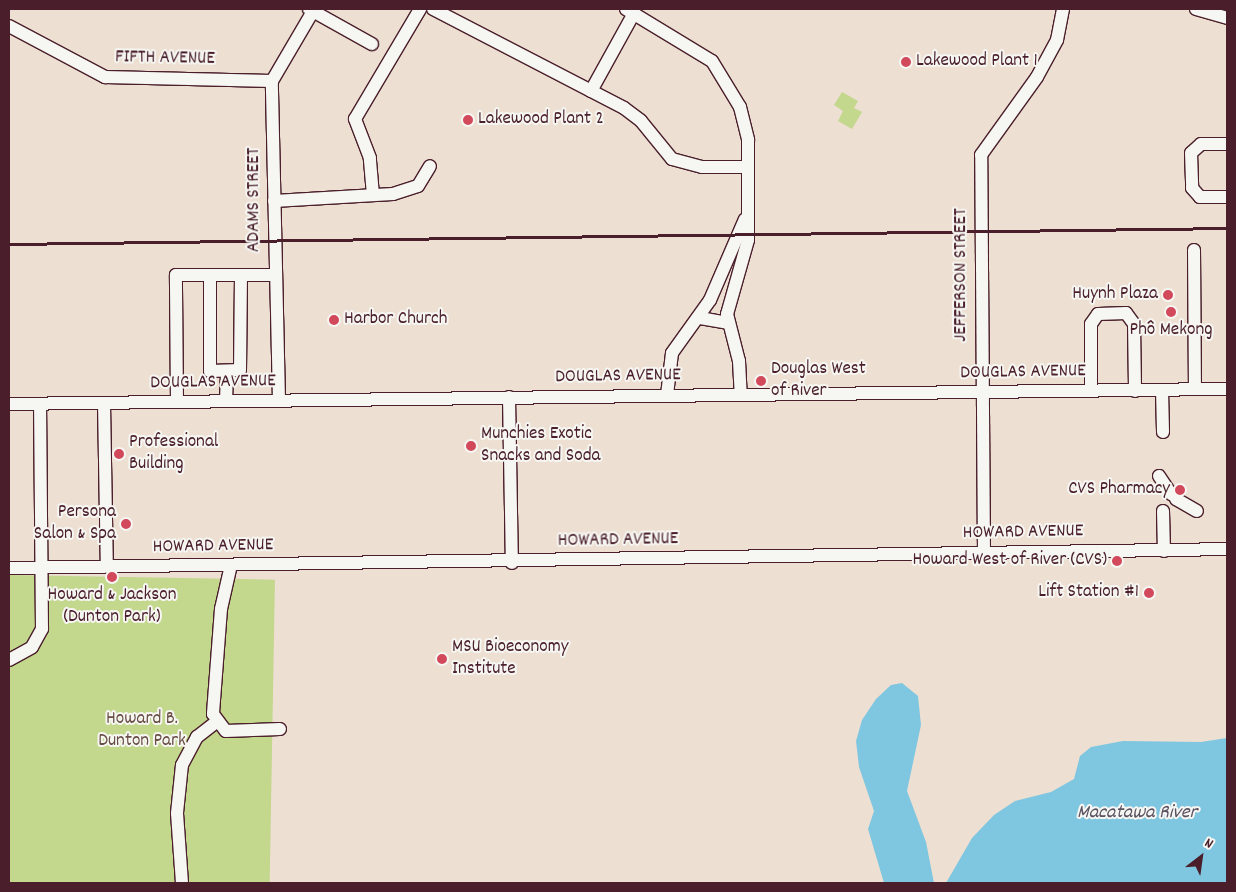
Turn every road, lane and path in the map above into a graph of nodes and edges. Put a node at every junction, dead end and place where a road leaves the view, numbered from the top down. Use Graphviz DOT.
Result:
graph roads {
  1 [pos="420,9"];
  2 [pos="433,9"];
  3 [pos="1063,9"];
  4 [pos="1196,9"];
  5 [pos="311,10"];
  6 [pos="630,11"];
  7 [pos="1227,18"];
  8 [pos="9,26"];
  9 [pos="372,44"];
  10 [pos="272,81"];
  11 [pos="591,91"];
  12 [pos="1227,144"];
  13 [pos="430,166"];
  14 [pos="748,167"];
  15 [pos="373,195"];
  16 [pos="1227,197"];
  17 [pos="274,201"];
  18 [pos="746,216"];
  19 [pos="1194,250"];
  20 [pos="210,275"];
  21 [pos="241,275"];
  22 [pos="275,275"];
  23 [pos="700,318"];
  24 [pos="728,323"];
  25 [pos="227,371"];
  26 [pos="1195,389"];
  27 [pos="1227,389"];
  28 [pos="1162,390"];
  29 [pos="1091,391"];
  30 [pos="1135,391"];
  31 [pos="982,392"];
  32 [pos="741,394"];
  33 [pos="667,395"];
  34 [pos="509,397"];
  35 [pos="279,400"];
  36 [pos="226,401"];
  37 [pos="176,402"];
  38 [pos="104,403"];
  39 [pos="9,404"];
  40 [pos="40,404"];
  41 [pos="1163,432"];
  42 [pos="1159,476"];
  43 [pos="1163,511"];
  44 [pos="1197,511"];
  45 [pos="1227,549"];
  46 [pos="1164,551"];
  47 [pos="984,552"];
  48 [pos="512,562"];
  49 [pos="231,565"];
  50 [pos="107,567"];
  51 [pos="9,568"];
  52 [pos="42,568"];
  53 [pos="9,660"];
  54 [pos="216,722"];
  55 [pos="280,728"];
  56 [pos="182,883"];
  1 -- 15 [label="street"];
  2 -- 11 [label="street"];
  3 -- 31 [label="street, JEFFERSON STREET"];
  4 -- 7 [label="street"];
  5 -- 9 [label="street"];
  5 -- 10 [label="street"];
  6 -- 11 [label="street"];
  6 -- 14 [label="street"];
  8 -- 10 [label="street, FIFTH AVENUE"];
  10 -- 17 [label="street, ADAMS STREET"];
  11 -- 14 [label="street"];
  12 -- 16 [label="street"];
  13 -- 15 [label="street"];
  14 -- 18 [label="street"];
  15 -- 17 [label="street"];
  17 -- 22 [label="street, ADAMS STREET"];
  18 -- 23 [label="street"];
  18 -- 24 [label="street"];
  19 -- 26 [label="street"];
  20 -- 21 [label="street"];
  20 -- 25 [label="street"];
  20 -- 37 [label="street"];
  21 -- 22 [label="street"];
  21 -- 25 [label="street"];
  22 -- 35 [label="street, ADAMS STREET"];
  23 -- 24 [label="street"];
  23 -- 33 [label="street"];
  24 -- 32 [label="street"];
  25 -- 36 [label="street"];
  26 -- 27 [label="street, DOUGLAS AVENUE"];
  26 -- 28 [label="street, DOUGLAS AVENUE"];
  28 -- 30 [label="street, DOUGLAS AVENUE"];
  28 -- 41 [label="street"];
  29 -- 30 [label="street, DOUGLAS AVENUE"];
  29 -- 30 [label="street"];
  29 -- 31 [label="street, DOUGLAS AVENUE"];
  31 -- 32 [label="street, DOUGLAS AVENUE"];
  31 -- 47 [label="street, JEFFERSON STREET"];
  32 -- 33 [label="street, DOUGLAS AVENUE"];
  33 -- 34 [label="street, DOUGLAS AVENUE"];
  34 -- 35 [label="street, DOUGLAS AVENUE"];
  34 -- 48 [label="street"];
  35 -- 36 [label="street, DOUGLAS AVENUE"];
  36 -- 37 [label="street, DOUGLAS AVENUE"];
  37 -- 38 [label="street, DOUGLAS AVENUE"];
  38 -- 40 [label="street, DOUGLAS AVENUE"];
  38 -- 50 [label="street"];
  39 -- 40 [label="street, DOUGLAS AVENUE"];
  40 -- 52 [label="street"];
  42 -- 44 [label="street"];
  43 -- 46 [label="street"];
  45 -- 46 [label="street, HOWARD AVENUE"];
  46 -- 47 [label="street, HOWARD AVENUE"];
  47 -- 48 [label="street, HOWARD AVENUE"];
  48 -- 49 [label="street, HOWARD AVENUE"];
  49 -- 50 [label="street, HOWARD AVENUE"];
  49 -- 54 [label="street"];
  50 -- 52 [label="street, HOWARD AVENUE"];
  51 -- 52 [label="street, HOWARD AVENUE"];
  52 -- 53 [label="street"];
  54 -- 55 [label="street"];
  54 -- 56 [label="street"];
}
